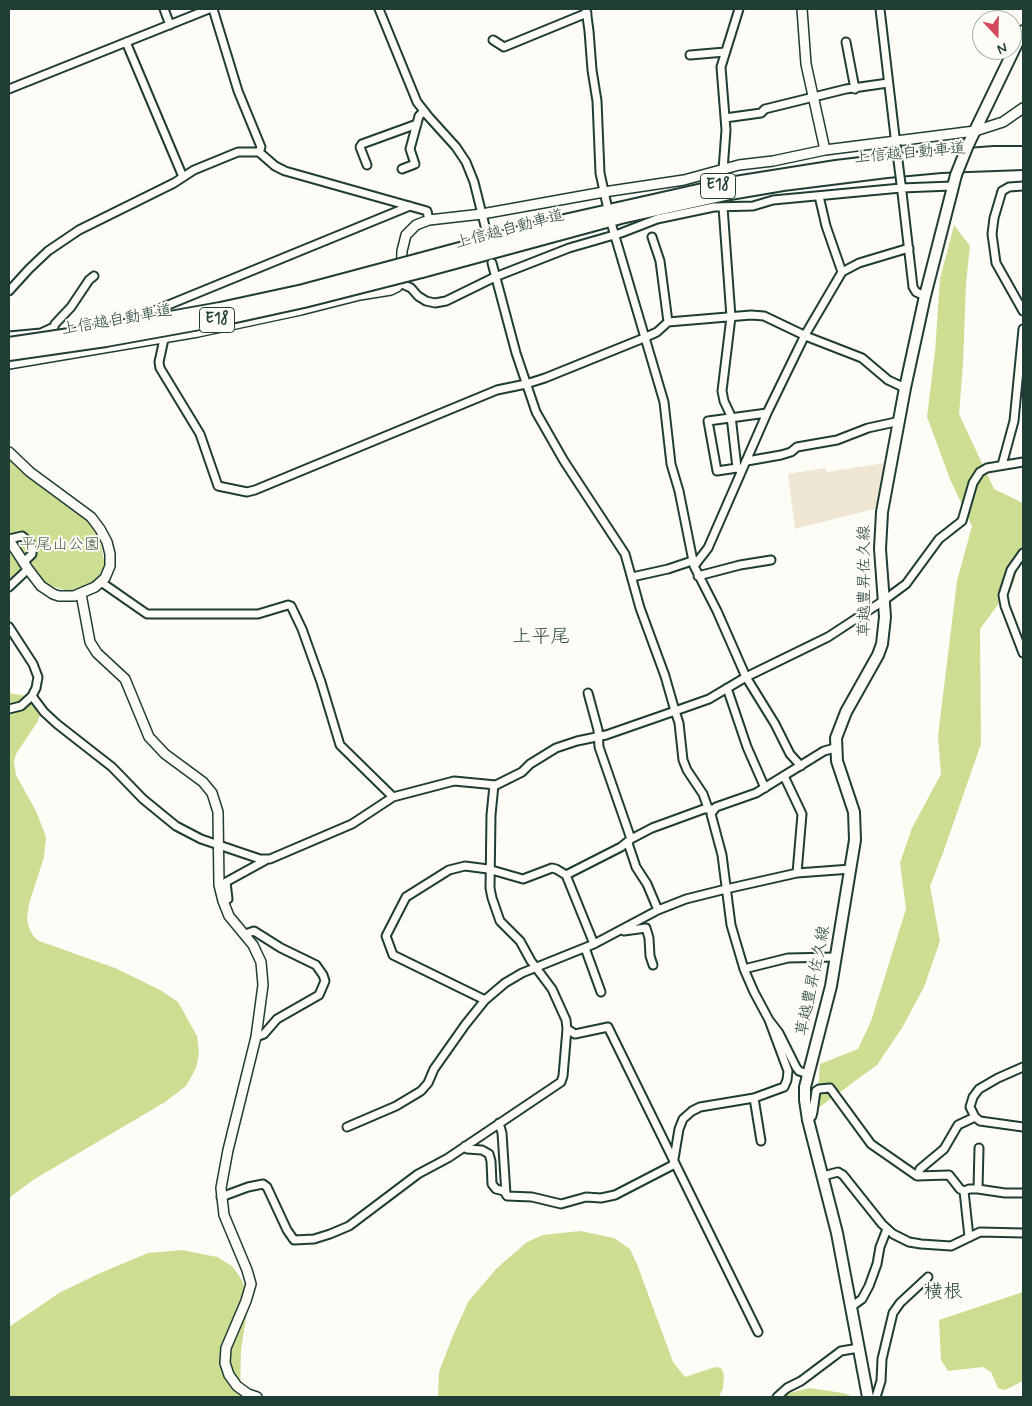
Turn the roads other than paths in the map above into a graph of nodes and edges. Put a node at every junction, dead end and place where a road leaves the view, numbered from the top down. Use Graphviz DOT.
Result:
graph roads {
  1 [pos="164,9"];
  2 [pos="211,9"];
  3 [pos="379,9"];
  4 [pos="739,9"];
  5 [pos="802,9"];
  6 [pos="880,9"];
  7 [pos="586,11"];
  8 [pos="170,25"];
  9 [pos="1023,32"];
  10 [pos="493,40"];
  11 [pos="126,42"];
  12 [pos="846,42"];
  13 [pos="725,52"];
  14 [pos="690,55"];
  15 [pos="888,83"];
  16 [pos="9,89"];
  17 [pos="855,89"];
  18 [pos="812,98"];
  19 [pos="1023,108"];
  20 [pos="424,111"];
  21 [pos="725,118"];
  22 [pos="417,124"];
  23 [pos="976,131"];
  24 [pos="896,143"];
  25 [pos="825,150"];
  26 [pos="259,152"];
  27 [pos="1023,153"];
  28 [pos="1023,162"];
  29 [pos="367,165"];
  30 [pos="402,168"];
  31 [pos="723,170"];
  32 [pos="183,177"];
  33 [pos="901,186"];
  34 [pos="952,186"];
  35 [pos="1023,186"];
  36 [pos="604,192"];
  37 [pos="819,196"];
  38 [pos="607,204"];
  39 [pos="410,206"];
  40 [pos="723,208"];
  41 [pos="482,214"];
  42 [pos="429,220"];
  43 [pos="612,226"];
  44 [pos="486,230"];
  45 [pos="614,235"];
  46 [pos="652,237"];
  47 [pos="908,248"];
  48 [pos="492,263"];
  49 [pos="421,265"];
  50 [pos="842,272"];
  51 [pos="94,276"];
  52 [pos="496,277"];
  53 [pos="400,283"];
  54 [pos="9,291"];
  55 [pos="925,296"];
  56 [pos="1023,311"];
  57 [pos="731,317"];
  58 [pos="668,322"];
  59 [pos="1023,329"];
  60 [pos="805,335"];
  61 [pos="9,336"];
  62 [pos="164,338"];
  63 [pos="644,338"];
  64 [pos="9,344"];
  65 [pos="9,354"];
  66 [pos="9,364"];
  67 [pos="526,384"];
  68 [pos="905,388"];
  69 [pos="767,413"];
  70 [pos="731,416"];
  71 [pos="900,422"];
  72 [pos="9,452"];
  73 [pos="747,462"];
  74 [pos="1023,462"];
  75 [pos="1002,465"];
  76 [pos="740,470"];
  77 [pos="9,540"];
  78 [pos="1023,553"];
  79 [pos="771,560"];
  80 [pos="693,564"];
  81 [pos="26,566"];
  82 [pos="698,576"];
  83 [pos="632,577"];
  84 [pos="102,582"];
  85 [pos="9,586"];
  86 [pos="81,594"];
  87 [pos="883,601"];
  88 [pos="9,627"];
  89 [pos="1023,653"];
  90 [pos="746,677"];
  91 [pos="727,688"];
  92 [pos="588,693"];
  93 [pos="32,696"];
  94 [pos="9,709"];
  95 [pos="675,711"];
  96 [pos="599,737"];
  97 [pos="835,748"];
  98 [pos="800,766"];
  99 [pos="784,776"];
  100 [pos="494,785"];
  101 [pos="765,788"];
  102 [pos="393,797"];
  103 [pos="710,809"];
  104 [pos="629,841"];
  105 [pos="219,844"];
  106 [pos="267,860"];
  107 [pos="491,869"];
  108 [pos="851,869"];
  109 [pos="797,873"];
  110 [pos="566,875"];
  111 [pos="726,889"];
  112 [pos="223,901"];
  113 [pos="658,910"];
  114 [pos="621,931"];
  115 [pos="245,934"];
  116 [pos="594,944"];
  117 [pos="585,948"];
  118 [pos="836,957"];
  119 [pos="653,965"];
  120 [pos="536,968"];
  121 [pos="744,969"];
  122 [pos="601,992"];
  123 [pos="485,1000"];
  124 [pos="769,1020"];
  125 [pos="567,1029"];
  126 [pos="256,1037"];
  127 [pos="1023,1067"];
  128 [pos="808,1074"];
  129 [pos="754,1098"];
  130 [pos="974,1117"];
  131 [pos="808,1120"];
  132 [pos="499,1123"];
  133 [pos="346,1127"];
  134 [pos="1023,1127"];
  135 [pos="761,1141"];
  136 [pos="465,1146"];
  137 [pos="978,1148"];
  138 [pos="674,1161"];
  139 [pos="823,1176"];
  140 [pos="917,1176"];
  141 [pos="978,1189"];
  142 [pos="964,1192"];
  143 [pos="1023,1193"];
  144 [pos="506,1194"];
  145 [pos="221,1197"];
  146 [pos="887,1229"];
  147 [pos="1023,1233"];
  148 [pos="969,1237"];
  149 [pos="928,1278"];
  150 [pos="851,1307"];
  151 [pos="758,1332"];
  152 [pos="859,1348"];
  153 [pos="257,1397"];
  154 [pos="777,1397"];
  155 [pos="868,1397"];
  156 [pos="876,1397"];
  1 -- 8 [label="street"];
  2 -- 8 [label="street"];
  2 -- 26 [label="street"];
  3 -- 20 [label="street"];
  4 -- 13 [label="street"];
  5 -- 18 [label="street"];
  6 -- 15 [label="street"];
  7 -- 10 [label="street"];
  7 -- 36 [label="street"];
  8 -- 11 [label="street"];
  9 -- 23 [label="main road, 草越豊昇佐久線"];
  11 -- 16 [label="street"];
  11 -- 32 [label="street"];
  12 -- 17 [label="street"];
  13 -- 14 [label="street"];
  13 -- 21 [label="street"];
  15 -- 17 [label="street"];
  15 -- 24 [label="street"];
  17 -- 18 [label="street"];
  18 -- 21 [label="street"];
  18 -- 25 [label="street"];
  19 -- 23 [label="street"];
  20 -- 22 [label="street"];
  20 -- 41 [label="street"];
  21 -- 31 [label="street"];
  22 -- 29 [label="street"];
  22 -- 30 [label="street"];
  23 -- 24 [label="street"];
  23 -- 34 [label="main road, 草越豊昇佐久線, bridge"];
  24 -- 25 [label="street"];
  24 -- 33 [label="street, bridge"];
  25 -- 31 [label="street"];
  26 -- 32 [label="street"];
  26 -- 39 [label="street"];
  27 -- 49 [label="highway, 上信越自動車道 / E18"];
  28 -- 49 [label="highway, 上信越自動車道 / E18"];
  31 -- 36 [label="street"];
  32 -- 54 [label="street"];
  33 -- 34 [label="street"];
  33 -- 37 [label="street"];
  33 -- 47 [label="street"];
  34 -- 55 [label="main road, 草越豊昇佐久線"];
  35 -- 56 [label="street"];
  36 -- 38 [label="street"];
  36 -- 41 [label="street"];
  37 -- 40 [label="street"];
  37 -- 50 [label="street"];
  39 -- 42 [label="street"];
  39 -- 62 [label="street"];
  40 -- 45 [label="street"];
  40 -- 57 [label="street"];
  41 -- 42 [label="street"];
  41 -- 44 [label="street"];
  42 -- 53 [label="street"];
  43 -- 45 [label="street"];
  45 -- 52 [label="street"];
  45 -- 63 [label="street"];
  46 -- 58 [label="street"];
  47 -- 50 [label="street"];
  47 -- 55 [label="street"];
  48 -- 52 [label="street"];
  49 -- 64 [label="highway, 上信越自動車道 / E18, bridge"];
  49 -- 65 [label="highway, 上信越自動車道 / E18, bridge"];
  50 -- 60 [label="street"];
  51 -- 61 [label="street"];
  52 -- 53 [label="street"];
  52 -- 67 [label="street"];
  53 -- 62 [label="street"];
  55 -- 68 [label="main road, 草越豊昇佐久線"];
  57 -- 58 [label="street"];
  57 -- 60 [label="street"];
  57 -- 70 [label="street"];
  58 -- 63 [label="street"];
  59 -- 75 [label="street"];
  60 -- 68 [label="street"];
  60 -- 69 [label="street"];
  62 -- 66 [label="street"];
  62 -- 67 [label="street"];
  63 -- 67 [label="street"];
  63 -- 80 [label="street"];
  67 -- 83 [label="street"];
  68 -- 71 [label="main road, 草越豊昇佐久線"];
  69 -- 70 [label="street"];
  69 -- 73 [label="street"];
  70 -- 76 [label="street"];
  70 -- 76 [label="street"];
  71 -- 73 [label="street"];
  71 -- 87 [label="main road, 草越豊昇佐久線"];
  72 -- 84 [label="street"];
  73 -- 76 [label="street"];
  74 -- 75 [label="street"];
  75 -- 87 [label="street"];
  76 -- 80 [label="street"];
  77 -- 81 [label="street"];
  77 -- 81 [label="street"];
  78 -- 89 [label="street"];
  79 -- 82 [label="street"];
  80 -- 82 [label="street"];
  80 -- 83 [label="street"];
  81 -- 85 [label="street"];
  81 -- 86 [label="street"];
  82 -- 90 [label="street"];
  83 -- 95 [label="street"];
  84 -- 86 [label="street"];
  84 -- 102 [label="street"];
  86 -- 105 [label="street"];
  87 -- 90 [label="street"];
  87 -- 97 [label="main road, 草越豊昇佐久線"];
  88 -- 93 [label="street"];
  90 -- 91 [label="street"];
  90 -- 98 [label="street"];
  91 -- 95 [label="street"];
  91 -- 101 [label="street"];
  92 -- 96 [label="street"];
  93 -- 94 [label="street"];
  93 -- 105 [label="street"];
  95 -- 96 [label="street"];
  95 -- 103 [label="street"];
  96 -- 100 [label="street"];
  96 -- 104 [label="street"];
  97 -- 98 [label="street"];
  97 -- 108 [label="main road, 草越豊昇佐久線"];
  98 -- 99 [label="street"];
  99 -- 101 [label="street"];
  99 -- 109 [label="street"];
  100 -- 102 [label="street"];
  100 -- 107 [label="street"];
  101 -- 103 [label="street"];
  102 -- 106 [label="street"];
  103 -- 104 [label="street"];
  103 -- 111 [label="street"];
  104 -- 110 [label="street"];
  104 -- 113 [label="street"];
  105 -- 106 [label="street"];
  105 -- 112 [label="street"];
  106 -- 112 [label="street"];
  107 -- 110 [label="street"];
  107 -- 120 [label="street"];
  107 -- 123 [label="street"];
  108 -- 109 [label="street"];
  108 -- 118 [label="main road, 草越豊昇佐久線"];
  109 -- 111 [label="street"];
  110 -- 116 [label="street"];
  111 -- 113 [label="street"];
  111 -- 121 [label="street"];
  112 -- 115 [label="street"];
  113 -- 114 [label="street"];
  114 -- 116 [label="street"];
  114 -- 119 [label="street"];
  115 -- 126 [label="street"];
  115 -- 126 [label="street"];
  116 -- 117 [label="street"];
  117 -- 120 [label="street"];
  117 -- 122 [label="street"];
  118 -- 121 [label="street"];
  118 -- 128 [label="main road, 草越豊昇佐久線"];
  120 -- 123 [label="street"];
  120 -- 125 [label="street"];
  121 -- 124 [label="street"];
  123 -- 133 [label="street"];
  124 -- 128 [label="street"];
  124 -- 129 [label="street"];
  125 -- 132 [label="street"];
  125 -- 138 [label="street"];
  126 -- 145 [label="street"];
  127 -- 130 [label="street"];
  128 -- 131 [label="main road, 草越豊昇佐久線"];
  129 -- 135 [label="street"];
  129 -- 138 [label="street"];
  130 -- 134 [label="street"];
  130 -- 140 [label="street"];
  131 -- 139 [label="main road, 草越豊昇佐久線"];
  131 -- 140 [label="street"];
  132 -- 136 [label="street"];
  132 -- 144 [label="street"];
  136 -- 144 [label="street"];
  136 -- 145 [label="street"];
  137 -- 141 [label="street"];
  138 -- 144 [label="street"];
  138 -- 151 [label="street"];
  139 -- 146 [label="street"];
  139 -- 150 [label="main road, 草越豊昇佐久線"];
  140 -- 142 [label="street"];
  141 -- 142 [label="street"];
  141 -- 143 [label="street"];
  142 -- 148 [label="street"];
  145 -- 153 [label="street"];
  146 -- 148 [label="street"];
  146 -- 150 [label="street"];
  147 -- 148 [label="street"];
  149 -- 156 [label="street"];
  150 -- 152 [label="main road, 草越豊昇佐久線"];
  152 -- 154 [label="street"];
  152 -- 155 [label="main road, 草越豊昇佐久線"];
}
